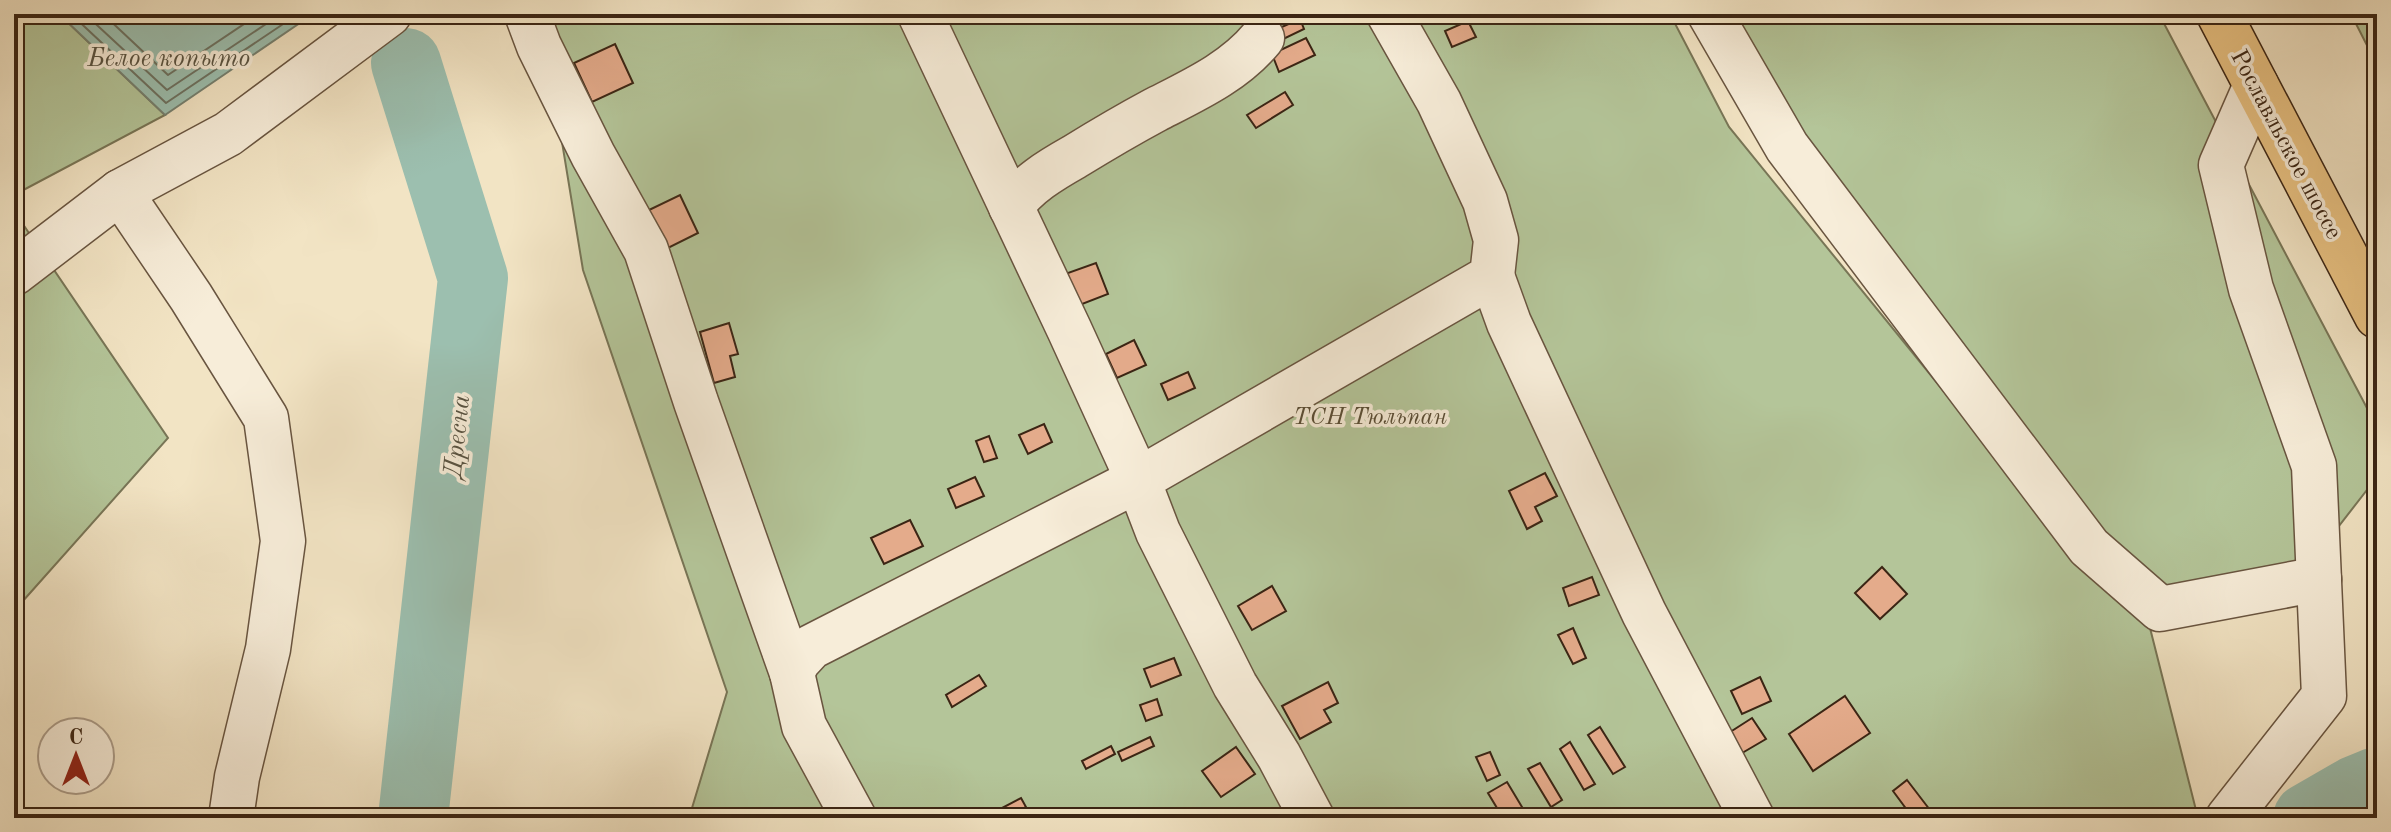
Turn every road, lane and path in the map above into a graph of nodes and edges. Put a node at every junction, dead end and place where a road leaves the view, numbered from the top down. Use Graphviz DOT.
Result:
graph roads {
  1 [pos="389,14"];
  2 [pos="527,14"];
  3 [pos="920,14"];
  4 [pos="1389,14"];
  5 [pos="1710,14"];
  6 [pos="2219,14"];
  7 [pos="1262,38"];
  8 [pos="2256,85"];
  9 [pos="120,192"];
  10 [pos="1011,207"];
  11 [pos="14,273"];
  12 [pos="1492,276"];
  13 [pos="2377,316"];
  14 [pos="1138,480"];
  15 [pos="2319,579"];
  16 [pos="792,673"];
  17 [pos="231,818"];
  18 [pos="854,818"];
  19 [pos="1312,818"];
  20 [pos="1752,818"];
  21 [pos="2228,818"];
  1 -- 9 [label="street"];
  2 -- 16 [label="street"];
  3 -- 10 [label="street"];
  4 -- 12 [label="street"];
  5 -- 15 [label="street"];
  6 -- 8 [label="main road, Рославльское шоссе"];
  7 -- 10 [label="street"];
  8 -- 13 [label="main road, Рославльское шоссе"];
  8 -- 15 [label="street"];
  9 -- 11 [label="street"];
  9 -- 17 [label="street"];
  10 -- 14 [label="street"];
  12 -- 14 [label="street"];
  12 -- 20 [label="street"];
  14 -- 16 [label="street"];
  14 -- 19 [label="street"];
  15 -- 21 [label="street"];
  16 -- 18 [label="street"];
}
